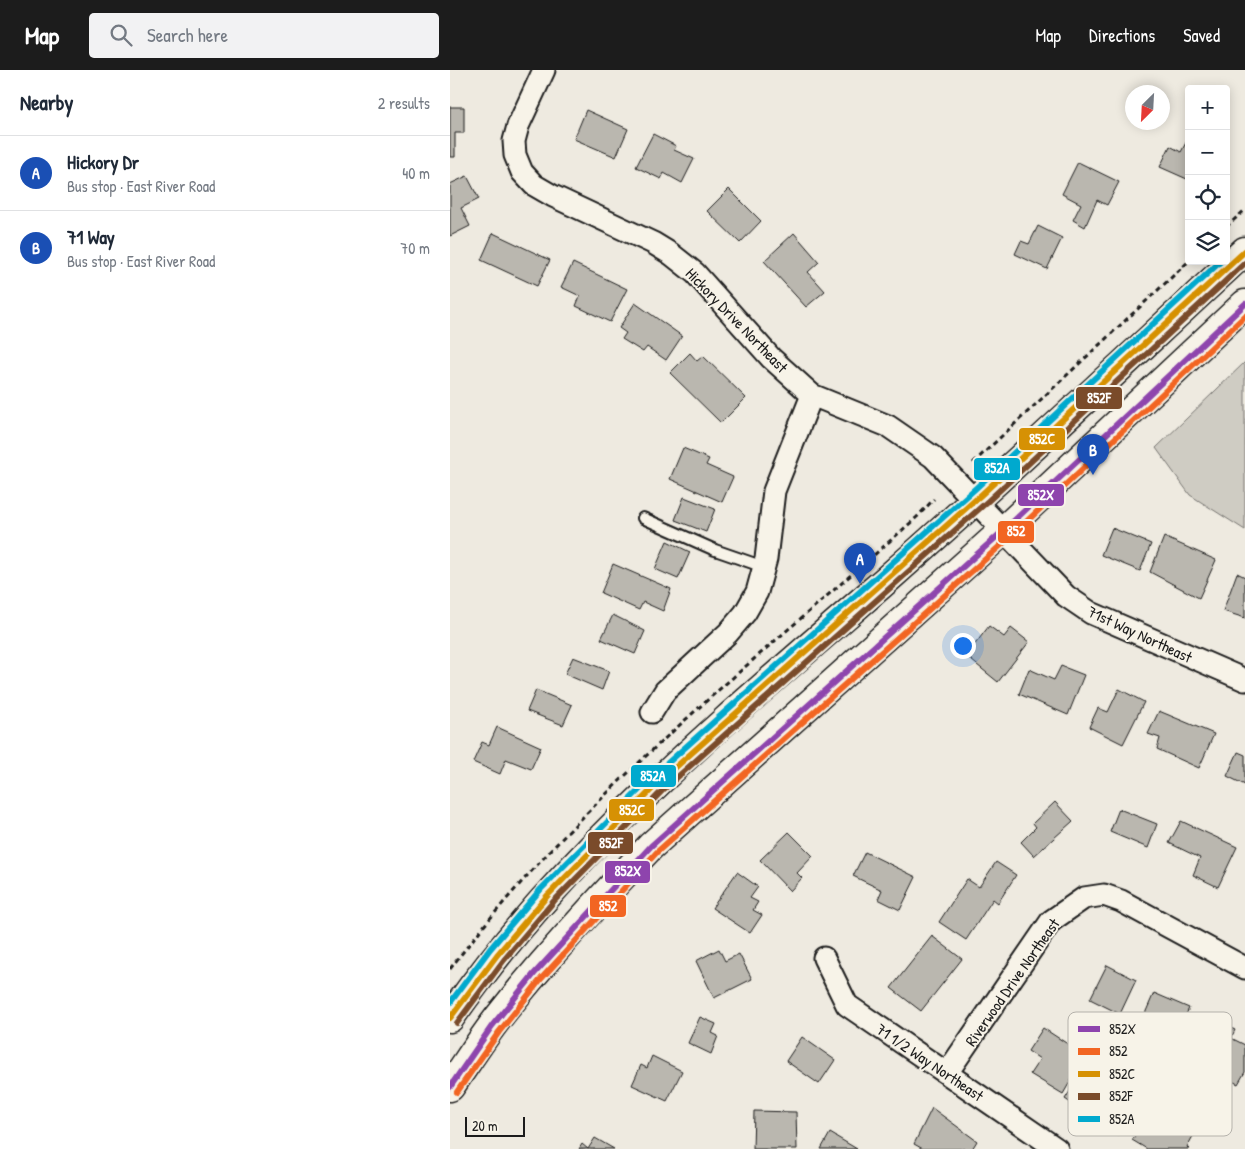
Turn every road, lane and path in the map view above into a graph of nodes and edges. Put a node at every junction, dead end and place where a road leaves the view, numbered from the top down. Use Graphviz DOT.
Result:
graph roads {
  1 [pos="544,70"];
  2 [pos="1245,210"];
  3 [pos="1230,223"];
  4 [pos="1245,251"];
  5 [pos="1185,264"];
  6 [pos="1245,304"];
  7 [pos="812,395"];
  8 [pos="973,463"];
  9 [pos="975,501"];
  10 [pos="643,518"];
  11 [pos="1003,531"];
  12 [pos="764,567"];
  13 [pos="1245,680"];
  14 [pos="652,712"];
  15 [pos="824,958"];
  16 [pos="1245,968"];
  17 [pos="450,1018"];
  18 [pos="947,1073"];
  19 [pos="450,1087"];
  20 [pos="1057,1149"];
  1 -- 7 [label="street, Hickory Drive Northeast"];
  2 -- 3 [label="path"];
  4 -- 9 [label="main road"];
  5 -- 8 [label="path"];
  6 -- 11 [label="main road"];
  7 -- 9 [label="street, Hickory Drive Northeast"];
  7 -- 12 [label="street"];
  9 -- 11 [label="street, Hickory Drive Northeast"];
  9 -- 17 [label="main road"];
  10 -- 12 [label="lane"];
  11 -- 13 [label="street, 71st Way Northeast"];
  11 -- 19 [label="main road"];
  12 -- 14 [label="street"];
  15 -- 18 [label="street, 71 1/2 Way Northeast"];
  16 -- 18 [label="street, Riverwood Drive Northeast"];
  18 -- 20 [label="street, 71 1/2 Way Northeast"];
}
